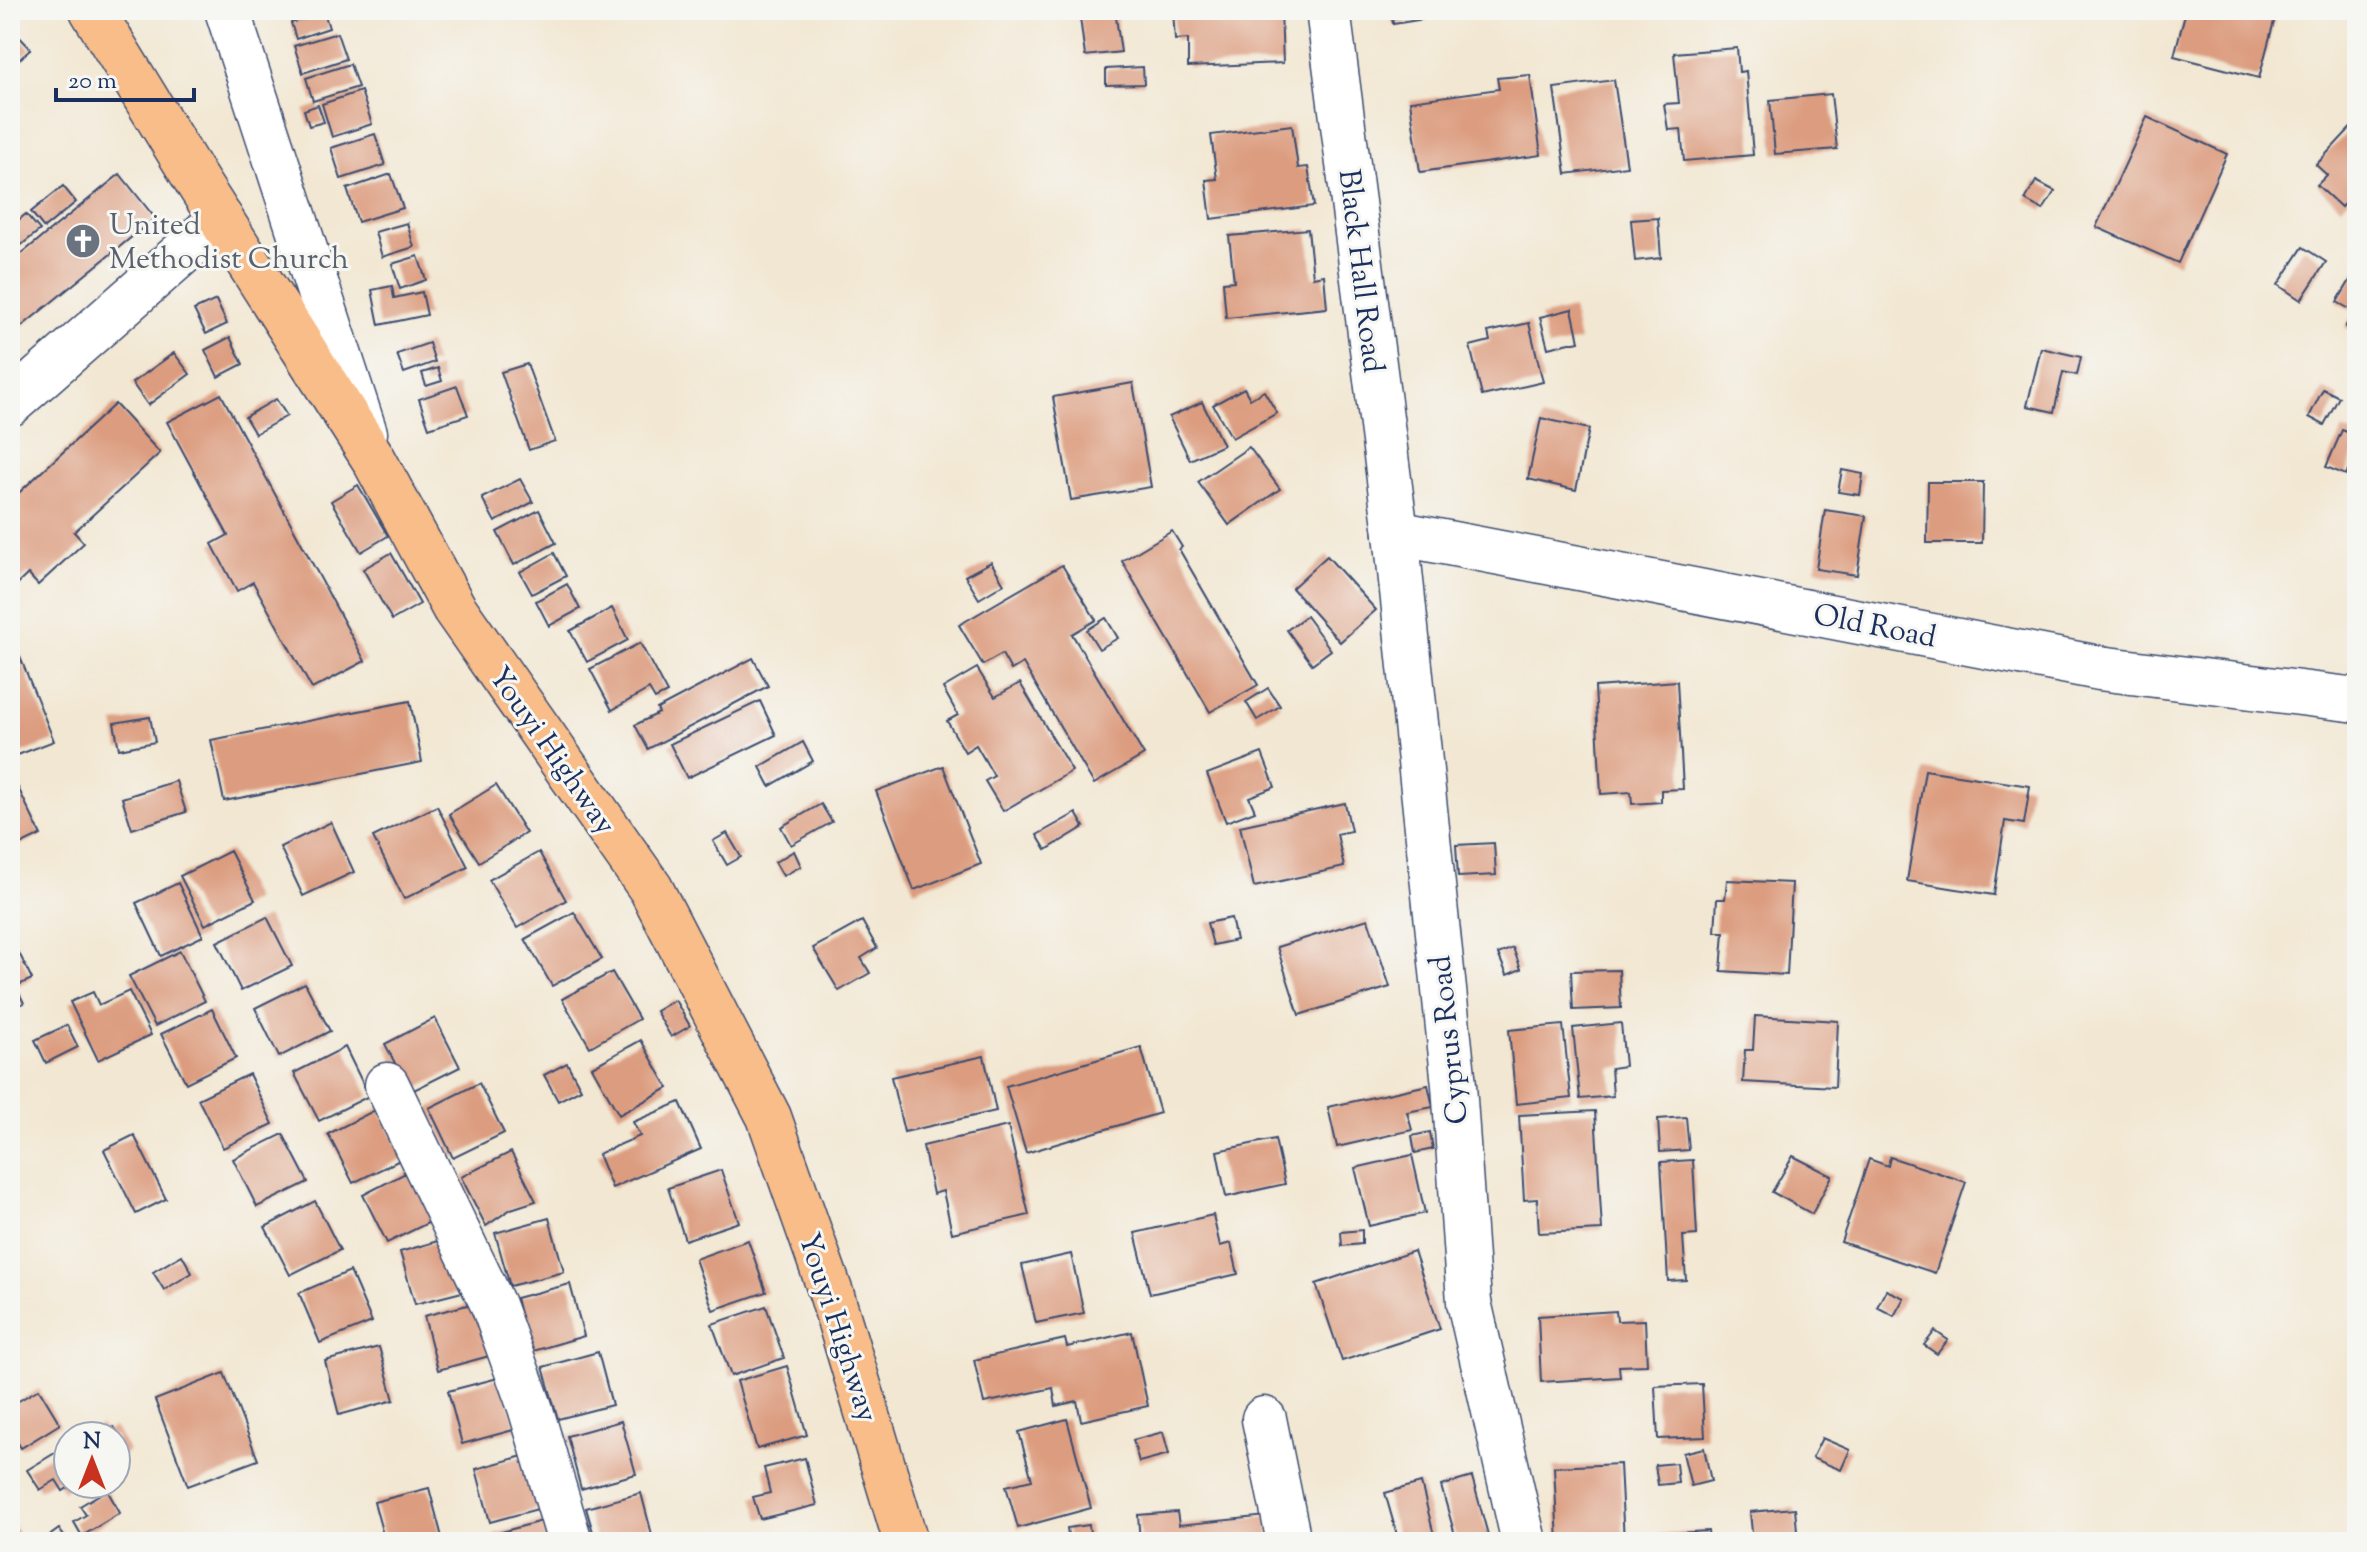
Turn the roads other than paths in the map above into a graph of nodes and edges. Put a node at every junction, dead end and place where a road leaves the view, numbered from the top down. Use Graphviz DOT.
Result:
graph roads {
  1 [pos="92,10"];
  2 [pos="227,10"];
  3 [pos="1328,10"];
  4 [pos="221,219"];
  5 [pos="10,404"];
  6 [pos="373,458"];
  7 [pos="1396,533"];
  8 [pos="2357,700"];
  9 [pos="387,1085"];
  10 [pos="1264,1419"];
  11 [pos="570,1542"];
  12 [pos="906,1542"];
  13 [pos="1289,1542"];
  14 [pos="1524,1542"];
  1 -- 4 [label="main road, Youyi Highway"];
  2 -- 6 [label="street"];
  3 -- 7 [label="street, Black Hall Road"];
  4 -- 5 [label="street"];
  4 -- 6 [label="main road, Youyi Highway"];
  6 -- 12 [label="main road, Youyi Highway"];
  7 -- 8 [label="street, Old Road"];
  7 -- 14 [label="street, Cyprus Road"];
  9 -- 11 [label="street"];
  10 -- 13 [label="street"];
}
